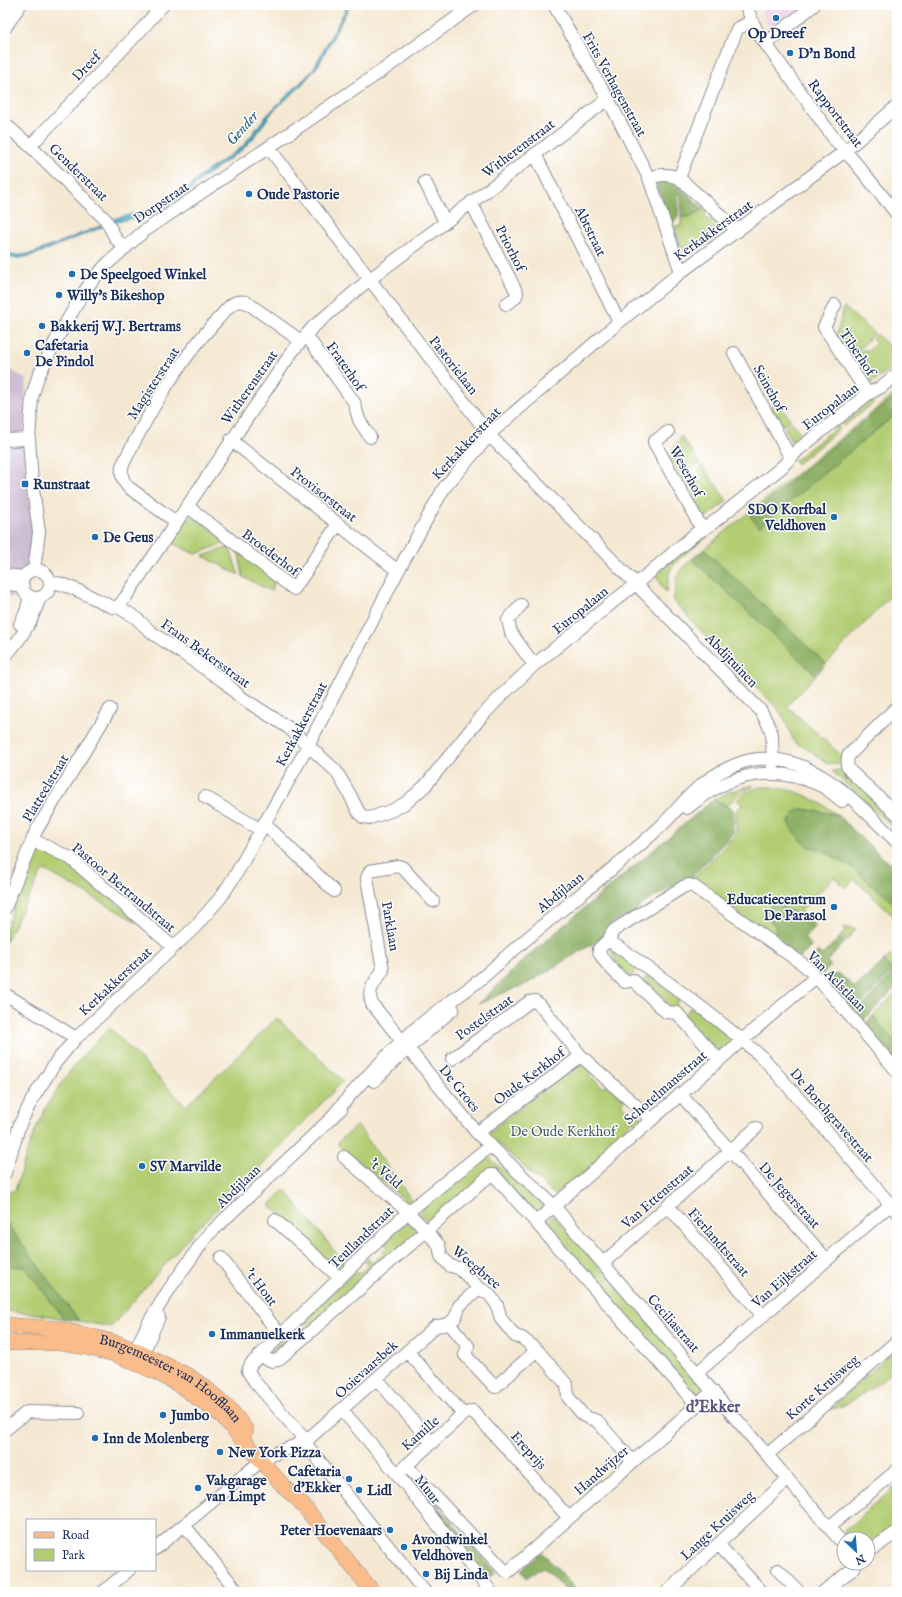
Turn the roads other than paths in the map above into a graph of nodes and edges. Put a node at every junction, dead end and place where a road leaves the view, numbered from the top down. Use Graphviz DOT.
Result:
graph roads {
  1 [pos="20,5"];
  2 [pos="163,5"];
  3 [pos="474,5"];
  4 [pos="554,5"];
  5 [pos="746,5"];
  6 [pos="814,5"];
  7 [pos="752,21"];
  8 [pos="5,28"];
  9 [pos="766,44"];
  10 [pos="608,99"];
  11 [pos="897,106"];
  12 [pos="5,124"];
  13 [pos="30,146"];
  14 [pos="269,148"];
  15 [pos="845,151"];
  16 [pos="535,154"];
  17 [pos="649,178"];
  18 [pos="679,178"];
  19 [pos="425,182"];
  20 [pos="471,202"];
  21 [pos="897,214"];
  22 [pos="445,222"];
  23 [pos="738,231"];
  24 [pos="125,248"];
  25 [pos="681,272"];
  26 [pos="370,280"];
  27 [pos="506,304"];
  28 [pos="835,305"];
  29 [pos="619,322"];
  30 [pos="303,338"];
  31 [pos="734,353"];
  32 [pos="897,374"];
  33 [pos="868,394"];
  34 [pos="668,432"];
  35 [pos="490,436"];
  36 [pos="370,438"];
  37 [pos="29,439"];
  38 [pos="5,440"];
  39 [pos="231,440"];
  40 [pos="790,457"];
  41 [pos="187,506"];
  42 [pos="176,522"];
  43 [pos="338,524"];
  44 [pos="702,529"];
  45 [pos="39,571"];
  46 [pos="398,571"];
  47 [pos="5,575"];
  48 [pos="5,583"];
  49 [pos="636,584"];
  50 [pos="36,589"];
  51 [pos="521,605"];
  52 [pos="118,607"];
  53 [pos="7,654"];
  54 [pos="534,665"];
  55 [pos="897,707"];
  56 [pos="110,709"];
  57 [pos="308,746"];
  58 [pos="772,759"];
  59 [pos="773,773"];
  60 [pos="205,797"];
  61 [pos="897,814"];
  62 [pos="663,825"];
  63 [pos="262,827"];
  64 [pos="33,840"];
  65 [pos="897,842"];
  66 [pos="897,852"];
  67 [pos="334,891"];
  68 [pos="433,901"];
  69 [pos="5,908"];
  70 [pos="608,940"];
  71 [pos="173,947"];
  72 [pos="645,965"];
  73 [pos="816,977"];
  74 [pos="633,980"];
  75 [pos="5,994"];
  76 [pos="688,997"];
  77 [pos="677,1013"];
  78 [pos="76,1038"];
  79 [pos="742,1040"];
  80 [pos="405,1045"];
  81 [pos="581,1056"];
  82 [pos="452,1059"];
  83 [pos="719,1060"];
  84 [pos="897,1070"];
  85 [pos="680,1094"];
  86 [pos="651,1119"];
  87 [pos="756,1128"];
  88 [pos="477,1133"];
  89 [pos="490,1146"];
  90 [pos="730,1151"];
  91 [pos="344,1157"];
  92 [pos="5,1173"];
  93 [pos="553,1205"];
  94 [pos="668,1206"];
  95 [pos="894,1208"];
  96 [pos="408,1212"];
  97 [pos="275,1220"];
  98 [pos="536,1222"];
  99 [pos="426,1231"];
  100 [pos="221,1258"];
  101 [pos="827,1260"];
  102 [pos="603,1263"];
  103 [pos="340,1278"];
  104 [pos="479,1288"];
  105 [pos="763,1316"];
  106 [pos="449,1324"];
  107 [pos="5,1325"];
  108 [pos="280,1335"];
  109 [pos="897,1342"];
  110 [pos="5,1343"];
  111 [pos="408,1352"];
  112 [pos="540,1354"];
  113 [pos="259,1356"];
  114 [pos="136,1357"];
  115 [pos="697,1373"];
  116 [pos="377,1379"];
  117 [pos="713,1391"];
  118 [pos="697,1405"];
  119 [pos="342,1410"];
  120 [pos="78,1413"];
  121 [pos="463,1414"];
  122 [pos="5,1430"];
  123 [pos="306,1441"];
  124 [pos="432,1443"];
  125 [pos="767,1455"];
  126 [pos="264,1459"];
  127 [pos="633,1462"];
  128 [pos="406,1465"];
  129 [pos="897,1470"];
  130 [pos="397,1474"];
  131 [pos="788,1479"];
  132 [pos="569,1518"];
  133 [pos="184,1525"];
  134 [pos="829,1527"];
  135 [pos="897,1532"];
  136 [pos="836,1535"];
  137 [pos="718,1544"];
  138 [pos="876,1546"];
  139 [pos="156,1548"];
  140 [pos="778,1570"];
  141 [pos="128,1571"];
  142 [pos="850,1571"];
  143 [pos="110,1590"];
  144 [pos="488,1590"];
  145 [pos="238,1592"];
  146 [pos="372,1592"];
  147 [pos="425,1592"];
  148 [pos="667,1592"];
  149 [pos="762,1592"];
  150 [pos="799,1592"];
  151 [pos="823,1592"];
  1 -- 8 [label="street"];
  2 -- 13 [label="street, Dreef"];
  3 -- 14 [label="street, Dorpstraat"];
  4 -- 10 [label="street, Frits Verhagenstraat"];
  5 -- 7 [label="street, Rapportstraat"];
  6 -- 9 [label="street"];
  7 -- 9 [label="street, Rapportstraat"];
  7 -- 18 [label="street"];
  9 -- 15 [label="street, Rapportstraat"];
  10 -- 16 [label="street, Witherenstraat"];
  10 -- 17 [label="street, Frits Verhagenstraat"];
  11 -- 15 [label="street, Kerkakkerstraat"];
  12 -- 13 [label="street, Genderstraat"];
  13 -- 24 [label="street, Genderstraat"];
  14 -- 24 [label="street, Dorpstraat"];
  14 -- 26 [label="street, Pastorielaan"];
  15 -- 21 [label="street, Rapportstraat"];
  15 -- 23 [label="street, Kerkakkerstraat"];
  16 -- 20 [label="street, Witherenstraat"];
  16 -- 29 [label="street, Abtstraat"];
  17 -- 18 [label="street"];
  17 -- 25 [label="street, Frits Verhagenstraat"];
  18 -- 23 [label="street"];
  19 -- 22 [label="street"];
  20 -- 22 [label="street, Witherenstraat"];
  20 -- 27 [label="street, Priorhof"];
  22 -- 26 [label="street, Witherenstraat"];
  23 -- 25 [label="street, Kerkakkerstraat"];
  24 -- 37 [label="street, Dorpstraat"];
  25 -- 29 [label="street, Kerkakkerstraat"];
  26 -- 30 [label="street, Witherenstraat"];
  26 -- 35 [label="street, Pastorielaan"];
  28 -- 33 [label="street, Tiberhof"];
  29 -- 35 [label="street, Kerkakkerstraat"];
  30 -- 36 [label="street, Fraterhof"];
  30 -- 39 [label="street, Witherenstraat"];
  30 -- 42 [label="street, Magisterstraat"];
  31 -- 40 [label="street, Seinehof"];
  32 -- 33 [label="street, Europalaan"];
  33 -- 40 [label="street, Europalaan"];
  34 -- 44 [label="street, Weserhof"];
  35 -- 46 [label="street, Kerkakkerstraat"];
  35 -- 49 [label="street, Pastorielaan"];
  37 -- 38 [label="street"];
  37 -- 45 [label="street, Dorpstraat"];
  39 -- 41 [label="street, Witherenstraat"];
  39 -- 43 [label="street, Provisorstraat"];
  40 -- 44 [label="street, Europalaan"];
  41 -- 42 [label="street, Witherenstraat"];
  41 -- 43 [label="street, Broederhof"];
  42 -- 52 [label="street, Witherenstraat"];
  43 -- 46 [label="street, Provisorstraat"];
  44 -- 49 [label="street, Europalaan"];
  45 -- 50 [label="street"];
  45 -- 50 [label="street"];
  46 -- 57 [label="street, Kerkakkerstraat"];
  47 -- 50 [label="street"];
  48 -- 50 [label="street"];
  49 -- 54 [label="street, Europalaan"];
  49 -- 58 [label="street, Abdijtuinen"];
  50 -- 52 [label="street, Frans Bekersstraat"];
  50 -- 53 [label="street"];
  51 -- 54 [label="street"];
  52 -- 57 [label="street, Frans Bekersstraat"];
  54 -- 57 [label="street, Europalaan"];
  55 -- 61 [label="street"];
  56 -- 64 [label="street, Platteelstraat"];
  57 -- 63 [label="street, Kerkakkerstraat"];
  58 -- 59 [label="street, Abdijtuinen"];
  58 -- 62 [label="street, Abdijlaan"];
  58 -- 65 [label="street, Abdijlaan"];
  59 -- 62 [label="street, Abdijlaan"];
  59 -- 66 [label="street, Abdijlaan"];
  60 -- 63 [label="street"];
  62 -- 80 [label="street, Abdijlaan"];
  63 -- 67 [label="street"];
  63 -- 71 [label="street, Kerkakkerstraat"];
  64 -- 69 [label="street, Platteelstraat"];
  64 -- 71 [label="street, Pastoor Bertrandstraat"];
  68 -- 80 [label="street, Parklaan"];
  70 -- 72 [label="street, De Borchgravestraat"];
  70 -- 73 [label="street, Van Aelstlaan"];
  70 -- 74 [label="street"];
  71 -- 78 [label="street, Kerkakkerstraat"];
  72 -- 74 [label="street"];
  72 -- 76 [label="street, De Borchgravestraat"];
  73 -- 79 [label="street, Schotelmansstraat"];
  73 -- 84 [label="street, Van Aelstlaan"];
  74 -- 77 [label="street"];
  75 -- 78 [label="street"];
  76 -- 77 [label="street"];
  76 -- 79 [label="street, De Borchgravestraat"];
  77 -- 83 [label="street"];
  78 -- 92 [label="street, Kerkakkerstraat"];
  79 -- 83 [label="street, Schotelmansstraat"];
  79 -- 95 [label="street, De Borchgravestraat"];
  80 -- 88 [label="street, De Groes"];
  80 -- 114 [label="street, Abdijlaan"];
  81 -- 82 [label="street, Postelstraat"];
  81 -- 86 [label="street, Oude Kerkhof"];
  81 -- 88 [label="street, Oude Kerkhof"];
  83 -- 85 [label="street, Schotelmansstraat"];
  85 -- 86 [label="street, Schotelmansstraat"];
  85 -- 90 [label="street, De Jegerstraat"];
  86 -- 93 [label="street, Schotelmansstraat"];
  87 -- 90 [label="street"];
  88 -- 89 [label="street, De Groes"];
  89 -- 93 [label="street, Ceciliastraat"];
  89 -- 96 [label="street, Teullandstraat"];
  90 -- 94 [label="street, Van Ettenstraat"];
  90 -- 101 [label="street, De Jegerstraat"];
  91 -- 96 [label="street, 't Veld"];
  93 -- 98 [label="street, Schotelmansstraat"];
  93 -- 102 [label="street, Ceciliastraat"];
  94 -- 102 [label="street, Van Ettenstraat"];
  94 -- 105 [label="street, Fierlandtstraat"];
  95 -- 101 [label="street, Van Eijkstraat"];
  96 -- 99 [label="street, Weegbree"];
  96 -- 103 [label="street, Teullandstraat"];
  97 -- 103 [label="street"];
  98 -- 99 [label="street"];
  98 -- 118 [label="street"];
  99 -- 104 [label="street, Weegbree"];
  99 -- 113 [label="street"];
  100 -- 108 [label="street, 't Hout"];
  101 -- 105 [label="street, Van Eijkstraat"];
  102 -- 115 [label="street, Ceciliastraat"];
  103 -- 108 [label="street, Teullandstraat"];
  104 -- 106 [label="street"];
  104 -- 112 [label="street, Weegbree"];
  105 -- 115 [label="street, Van Eijkstraat"];
  106 -- 111 [label="street, Ooievaarsbek"];
  106 -- 112 [label="street"];
  107 -- 114 [label="main road, Burgemeester van Hoofflaan"];
  108 -- 113 [label="street, Teullandstraat"];
  109 -- 125 [label="street, Korte Kruisweg"];
  110 -- 114 [label="main road, Burgemeester van Hoofflaan"];
  111 -- 116 [label="street, Ooievaarsbek"];
  111 -- 121 [label="street"];
  112 -- 127 [label="street, Weegbree"];
  113 -- 123 [label="street, Teullandstraat"];
  114 -- 126 [label="main road, Burgemeester van Hoofflaan"];
  115 -- 117 [label="street, Ceciliastraat"];
  116 -- 119 [label="street, Ooievaarsbek"];
  116 -- 124 [label="street"];
  117 -- 118 [label="street, Handwijzer"];
  117 -- 125 [label="street, Ceciliastraat"];
  118 -- 127 [label="street, Handwijzer"];
  119 -- 123 [label="street, Ooievaarsbek"];
  119 -- 130 [label="street, Muur"];
  120 -- 122 [label="street"];
  121 -- 124 [label="street, Kamille"];
  121 -- 132 [label="street, Ereprijs"];
  123 -- 126 [label="street, Ooievaarsbek"];
  123 -- 147 [label="street"];
  124 -- 128 [label="street, Kamille"];
  125 -- 131 [label="street, Ceciliastraat"];
  126 -- 133 [label="street, Ooievaarsbek"];
  126 -- 146 [label="main road, Burgemeester van Hoofflaan"];
  127 -- 132 [label="street, Handwijzer"];
  128 -- 130 [label="street, Kamille"];
  128 -- 132 [label="street, Handwijzer"];
  129 -- 134 [label="street"];
  130 -- 144 [label="street, Muur"];
  131 -- 134 [label="street, Ceciliastraat"];
  131 -- 137 [label="street, Lange Kruisweg"];
  133 -- 139 [label="street, Ooievaarsbek"];
  133 -- 145 [label="street"];
  134 -- 136 [label="street, Ceciliastraat"];
  135 -- 138 [label="street"];
  137 -- 148 [label="street, Lange Kruisweg"];
  137 -- 149 [label="street"];
  140 -- 150 [label="street"];
  141 -- 143 [label="street"];
  142 -- 151 [label="street"];
}
